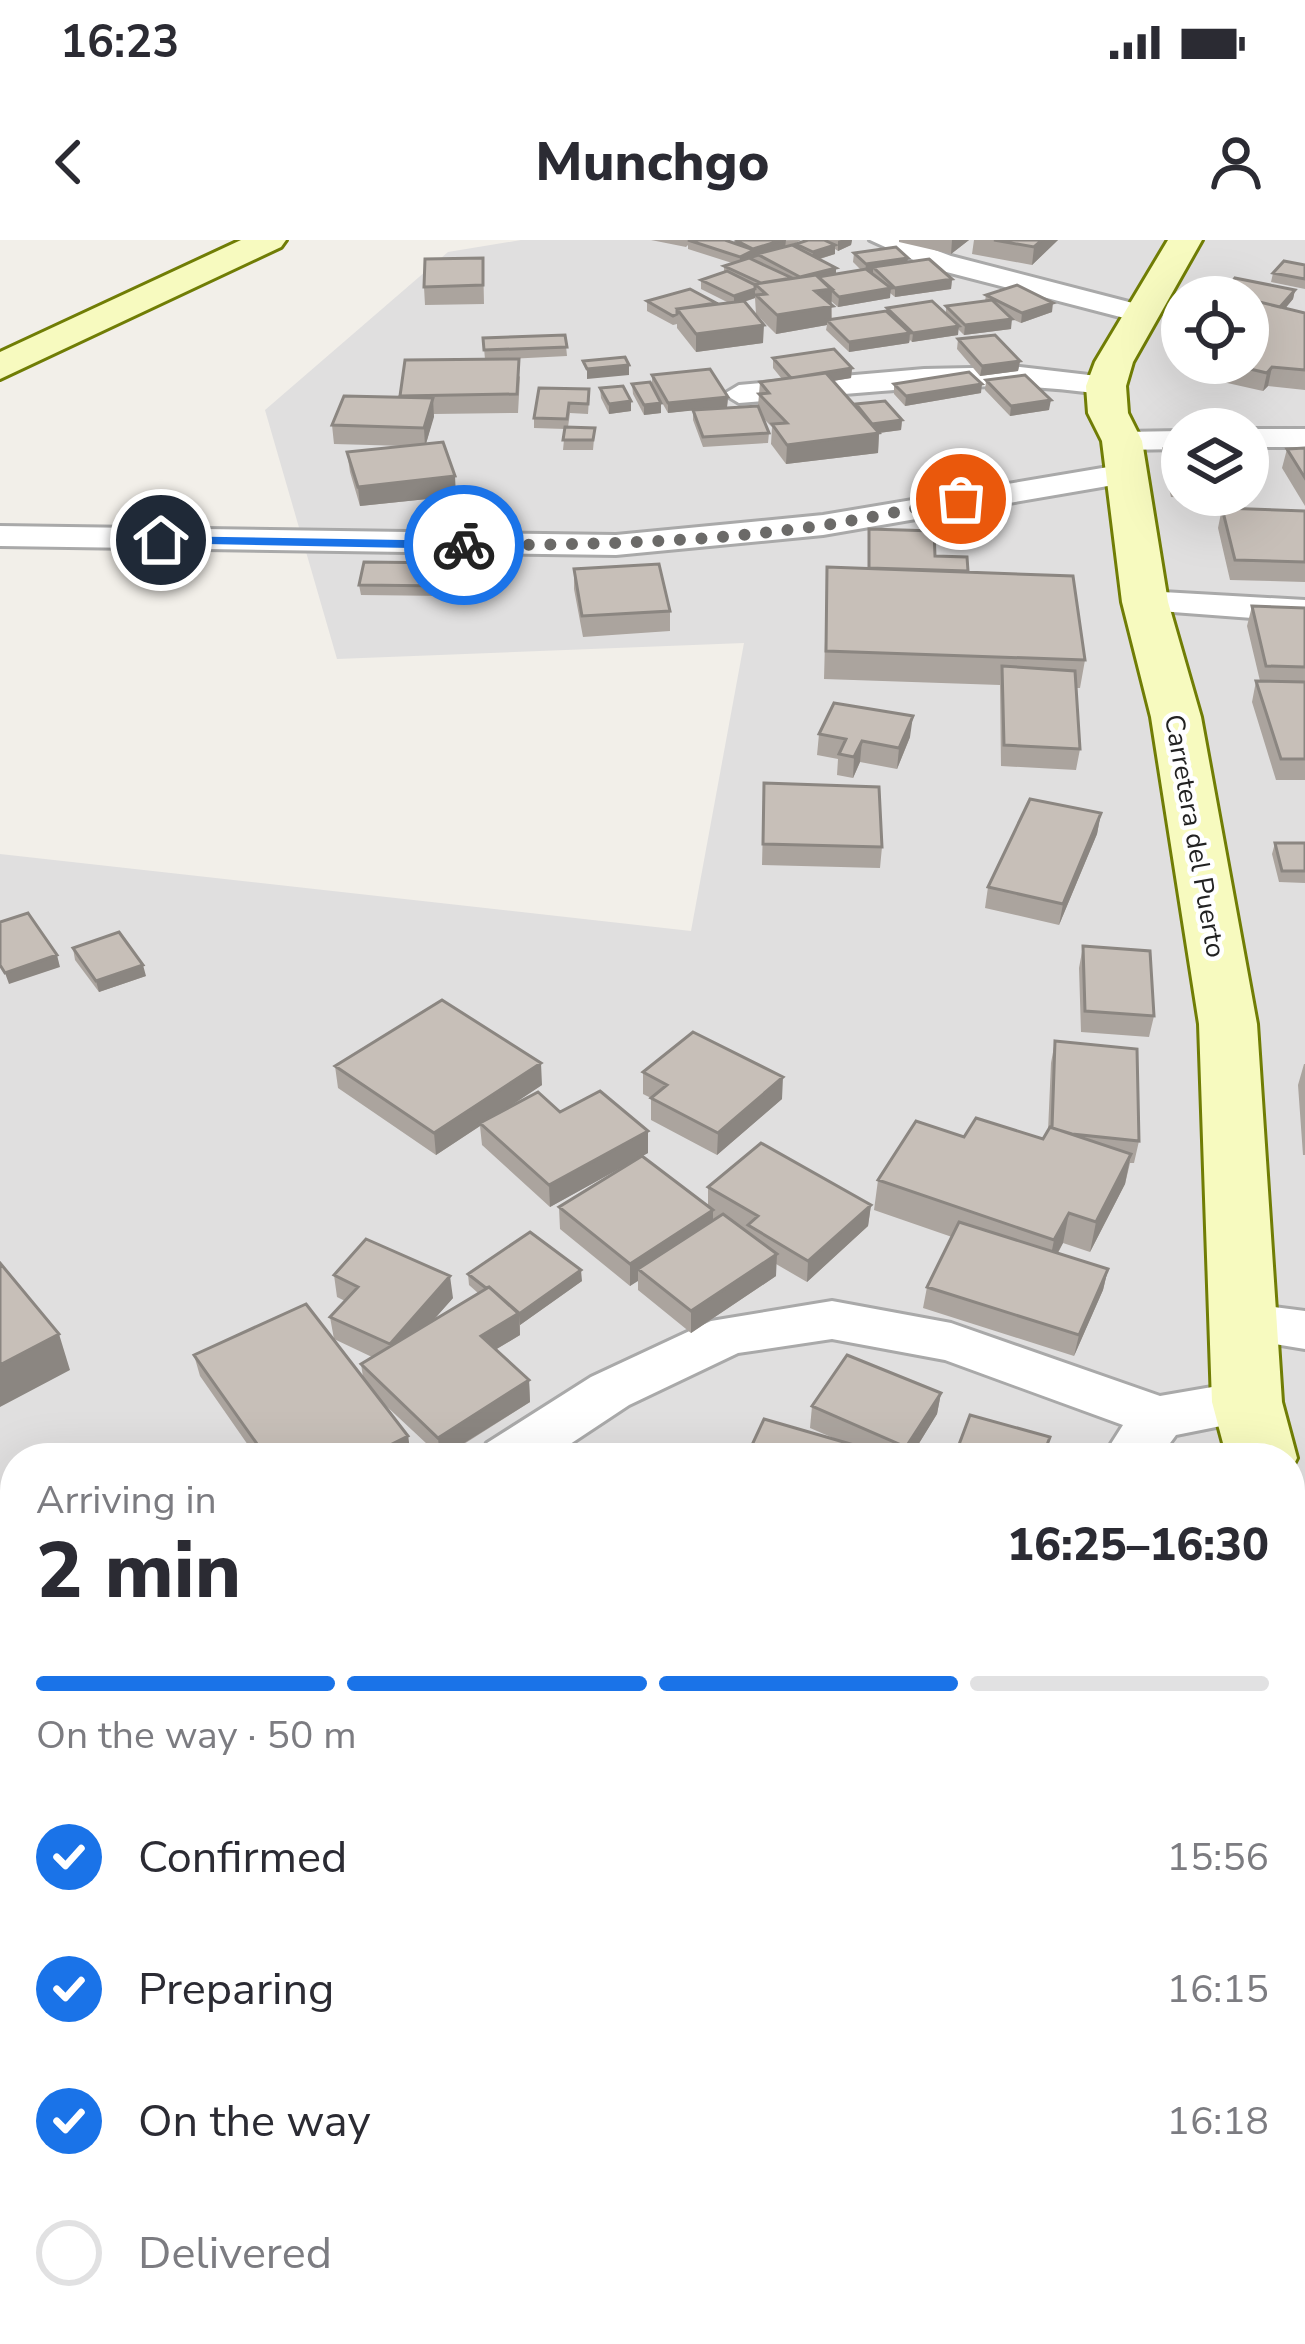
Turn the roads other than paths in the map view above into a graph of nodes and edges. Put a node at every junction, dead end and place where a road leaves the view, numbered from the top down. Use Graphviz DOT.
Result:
graph roads {
  1 [pos="269,240"];
  2 [pos="883,240"];
  3 [pos="1185,240"];
  4 [pos="1142,314"];
  5 [pos="0,367"];
  6 [pos="1106,386"];
  7 [pos="739,394"];
  8 [pos="1269,438"];
  9 [pos="1305,438"];
  10 [pos="1161,447"];
  11 [pos="1124,458"];
  12 [pos="0,536"];
  13 [pos="1145,602"];
  14 [pos="1305,611"];
  15 [pos="1243,1322"];
  16 [pos="1305,1330"];
  17 [pos="1247,1402"];
  18 [pos="1144,1437"];
  19 [pos="529,1443"];
  20 [pos="1258,1443"];
  1 -- 5 [label="main road"];
  2 -- 4 [label="street"];
  3 -- 4 [label="main road"];
  4 -- 6 [label="main road"];
  6 -- 7 [label="street"];
  6 -- 11 [label="main road, Carretera del Puerto"];
  8 -- 9 [label="street"];
  10 -- 11 [label="street"];
  11 -- 12 [label="street"];
  11 -- 13 [label="main road, Carretera del Puerto"];
  13 -- 14 [label="street"];
  13 -- 15 [label="main road, Carretera del Puerto"];
  15 -- 16 [label="street"];
  15 -- 17 [label="main road, Carretera del Puerto"];
  17 -- 18 [label="street"];
  17 -- 20 [label="main road, Carretera del Puerto"];
  18 -- 19 [label="street"];
}
